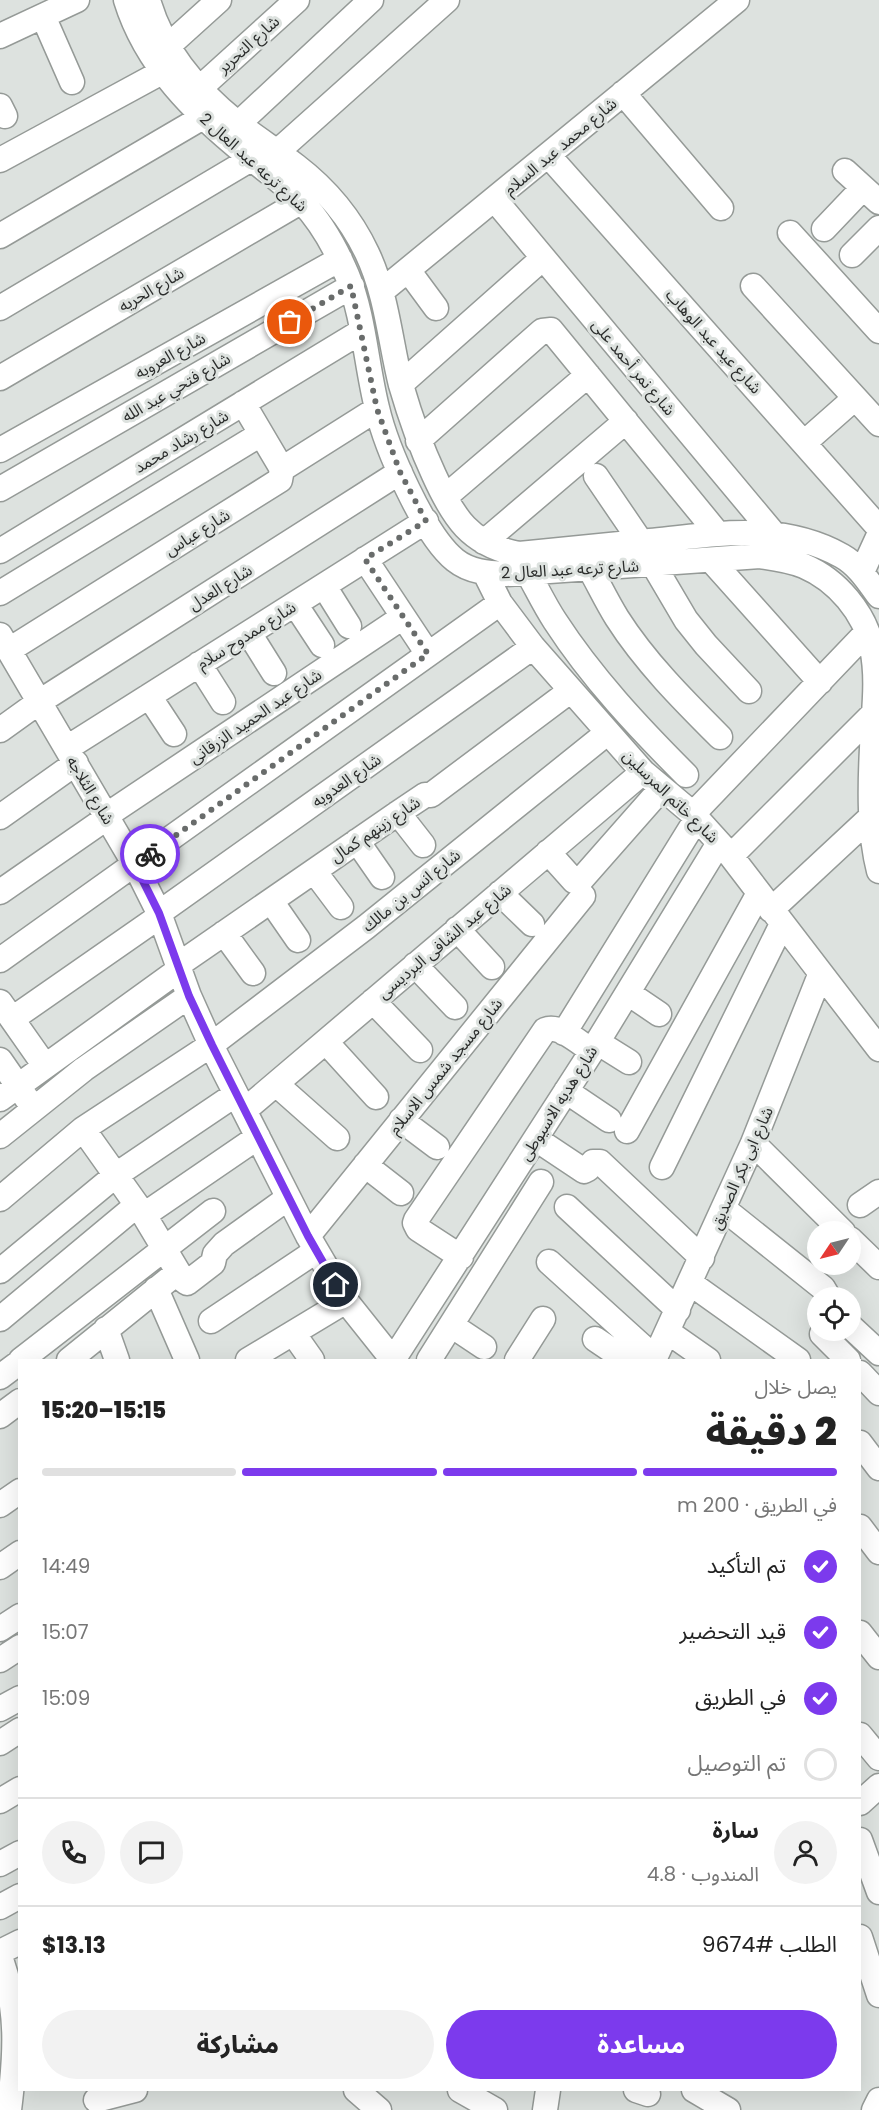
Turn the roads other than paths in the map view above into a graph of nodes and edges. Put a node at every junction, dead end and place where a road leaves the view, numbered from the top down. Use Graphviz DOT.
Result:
graph roads {
  1 [pos="77,0"];
  2 [pos="126,0"];
  3 [pos="148,0"];
  4 [pos="219,0"];
  5 [pos="297,0"];
  6 [pos="371,0"];
  7 [pos="447,0"];
  8 [pos="736,0"];
  9 [pos="45,10"];
  10 [pos="0,36"];
  11 [pos="167,47"];
  12 [pos="162,72"];
  13 [pos="72,82"];
  14 [pos="200,88"];
  15 [pos="623,93"];
  16 [pos="203,117"];
  17 [pos="237,124"];
  18 [pos="277,152"];
  19 [pos="548,155"];
  20 [pos="251,159"];
  21 [pos="0,160"];
  22 [pos="845,171"];
  23 [pos="871,195"];
  24 [pos="495,200"];
  25 [pos="302,201"];
  26 [pos="721,208"];
  27 [pos="879,228"];
  28 [pos="824,229"];
  29 [pos="790,234"];
  30 [pos="0,236"];
  31 [pos="852,255"];
  32 [pos="543,258"];
  33 [pos="340,259"];
  34 [pos="408,270"];
  35 [pos="351,286"];
  36 [pos="753,286"];
  37 [pos="382,291"];
  38 [pos="0,308"];
  39 [pos="436,308"];
  40 [pos="362,331"];
  41 [pos="879,331"];
  42 [pos="588,375"];
  43 [pos="0,378"];
  44 [pos="401,384"];
  45 [pos="855,398"];
  46 [pos="243,403"];
  47 [pos="377,409"];
  48 [pos="626,421"];
  49 [pos="879,424"];
  50 [pos="261,434"];
  51 [pos="418,441"];
  52 [pos="804,443"];
  53 [pos="0,450"];
  54 [pos="282,470"];
  55 [pos="400,472"];
  56 [pos="596,476"];
  57 [pos="0,489"];
  58 [pos="444,497"];
  59 [pos="458,520"];
  60 [pos="430,528"];
  61 [pos="879,528"];
  62 [pos="773,533"];
  63 [pos="718,534"];
  64 [pos="879,535"];
  65 [pos="484,542"];
  66 [pos="641,542"];
  67 [pos="0,551"];
  68 [pos="365,559"];
  69 [pos="711,560"];
  70 [pos="653,564"];
  71 [pos="590,569"];
  72 [pos="485,573"];
  73 [pos="528,573"];
  74 [pos="862,573"];
  75 [pos="324,586"];
  76 [pos="0,593"];
  77 [pos="879,596"];
  78 [pos="500,603"];
  79 [pos="295,604"];
  80 [pos="403,617"];
  81 [pos="349,626"];
  82 [pos="249,633"];
  83 [pos="5,642"];
  84 [pos="873,642"];
  85 [pos="322,645"];
  86 [pos="533,647"];
  87 [pos="428,654"];
  88 [pos="200,664"];
  89 [pos="274,673"];
  90 [pos="820,682"];
  91 [pos="749,691"];
  92 [pos="570,692"];
  93 [pos="149,696"];
  94 [pos="39,702"];
  95 [pos="223,702"];
  96 [pos="874,713"];
  97 [pos="0,730"];
  98 [pos="607,733"];
  99 [pos="174,734"];
  100 [pos="720,737"];
  101 [pos="71,756"];
  102 [pos="643,772"];
  103 [pos="686,775"];
  104 [pos="661,789"];
  105 [pos="398,813"];
  106 [pos="107,816"];
  107 [pos="695,816"];
  108 [pos="876,816"];
  109 [pos="0,817"];
  110 [pos="357,841"];
  111 [pos="423,845"];
  112 [pos="725,850"];
  113 [pos="548,852"];
  114 [pos="135,865"];
  115 [pos="314,871"];
  116 [pos="879,871"];
  117 [pos="382,877"];
  118 [pos="0,892"];
  119 [pos="500,893"];
  120 [pos="583,896"];
  121 [pos="271,901"];
  122 [pos="340,908"];
  123 [pos="771,909"];
  124 [pos="160,915"];
  125 [pos="532,924"];
  126 [pos="458,929"];
  127 [pos="224,933"];
  128 [pos="298,940"];
  129 [pos="0,960"];
  130 [pos="415,965"];
  131 [pos="179,967"];
  132 [pos="492,967"];
  133 [pos="253,974"];
  134 [pos="820,975"];
  135 [pos="628,993"];
  136 [pos="189,996"];
  137 [pos="374,1001"];
  138 [pos="455,1007"];
  139 [pos="6,1010"];
  140 [pos="659,1014"];
  141 [pos="564,1033"];
  142 [pos="326,1041"];
  143 [pos="212,1045"];
  144 [pos="594,1047"];
  145 [pos="879,1049"];
  146 [pos="420,1050"];
  147 [pos="0,1060"];
  148 [pos="629,1062"];
  149 [pos="45,1066"];
  150 [pos="276,1084"];
  151 [pos="566,1091"];
  152 [pos="9,1092"];
  153 [pos="376,1097"];
  154 [pos="241,1102"];
  155 [pos="33,1108"];
  156 [pos="401,1120"];
  157 [pos="83,1129"];
  158 [pos="0,1136"];
  159 [pos="258,1137"];
  160 [pos="337,1138"];
  161 [pos="536,1139"];
  162 [pos="753,1143"];
  163 [pos="437,1147"];
  164 [pos="365,1165"];
  165 [pos="662,1167"];
  166 [pos="116,1175"];
  167 [pos="541,1182"];
  168 [pos="401,1193"];
  169 [pos="288,1198"];
  170 [pos="0,1199"];
  171 [pos="567,1207"];
  172 [pos="724,1209"];
  173 [pos="140,1210"];
  174 [pos="213,1211"];
  175 [pos="832,1221"];
  176 [pos="312,1244"];
  177 [pos="165,1248"];
  178 [pos="861,1250"];
  179 [pos="460,1257"];
  180 [pos="702,1258"];
  181 [pos="549,1262"];
  182 [pos="879,1267"];
  183 [pos="0,1271"];
  184 [pos="178,1272"];
  185 [pos="690,1283"];
  186 [pos="822,1287"];
  187 [pos="156,1289"];
  188 [pos="346,1301"];
  189 [pos="678,1310"];
  190 [pos="0,1319"];
  191 [pos="543,1319"];
  192 [pos="211,1321"];
  193 [pos="451,1325"];
  194 [pos="106,1329"];
  195 [pos="668,1332"];
  196 [pos="293,1333"];
  197 [pos="861,1336"];
  198 [pos="821,1341"];
  199 [pos="830,1341"];
  200 [pos="483,1347"];
  201 [pos="598,1348"];
  202 [pos="879,1353"];
  203 [pos="23,1359"];
  204 [pos="70,1359"];
  205 [pos="117,1359"];
  206 [pos="187,1359"];
  207 [pos="250,1359"];
  208 [pos="311,1359"];
  209 [pos="392,1359"];
  210 [pos="394,1359"];
  211 [pos="430,1359"];
  212 [pos="518,1359"];
  213 [pos="624,1359"];
  214 [pos="654,1359"];
  215 [pos="707,1359"];
  216 [pos="797,1359"];
  217 [pos="819,1359"];
  218 [pos="847,1359"];
  219 [pos="18,1363"];
  220 [pos="861,1374"];
  221 [pos="0,1377"];
  222 [pos="879,1393"];
  223 [pos="861,1444"];
  224 [pos="879,1468"];
  225 [pos="18,1492"];
  226 [pos="0,1505"];
  227 [pos="861,1528"];
  228 [pos="879,1552"];
  229 [pos="18,1554"];
  230 [pos="0,1566"];
  231 [pos="18,1617"];
  232 [pos="0,1629"];
  233 [pos="861,1634"];
  234 [pos="879,1657"];
  235 [pos="18,1699"];
  236 [pos="0,1709"];
  237 [pos="18,1731"];
  238 [pos="861,1736"];
  239 [pos="0,1743"];
  240 [pos="879,1758"];
  241 [pos="879,1786"];
  242 [pos="18,1790"];
  243 [pos="0,1801"];
  244 [pos="861,1802"];
  245 [pos="861,1843"];
  246 [pos="18,1855"];
  247 [pos="0,1864"];
  248 [pos="879,1892"];
  249 [pos="18,1897"];
  250 [pos="0,1907"];
  251 [pos="861,1941"];
  252 [pos="18,1943"];
  253 [pos="0,1954"];
  254 [pos="872,1996"];
  255 [pos="17,2009"];
  256 [pos="17,2056"];
  257 [pos="129,2091"];
  258 [pos="357,2091"];
  259 [pos="462,2091"];
  260 [pos="548,2091"];
  261 [pos="696,2091"];
  262 [pos="96,2100"];
  263 [pos="879,2100"];
  264 [pos="9,2110"];
  265 [pos="379,2110"];
  266 [pos="495,2110"];
  267 [pos="545,2110"];
  268 [pos="728,2110"];
  269 [pos="874,2110"];
  1 -- 9 [label="street"];
  2 -- 12 [label="street, شارع ترعه عبد العال 2"];
  3 -- 11 [label="street, شارع ترعه عبد العال 2"];
  4 -- 11 [label="street"];
  5 -- 14 [label="street, شارع التحرير"];
  6 -- 17 [label="street"];
  7 -- 18 [label="street"];
  8 -- 15 [label="street, شارع محمد عبد السلام"];
  9 -- 10 [label="street"];
  9 -- 13 [label="street"];
  11 -- 14 [label="street, شارع ترعه عبد العال 2"];
  12 -- 16 [label="street, شارع ترعه عبد العال 2"];
  12 -- 21 [label="street"];
  14 -- 17 [label="street, شارع ترعه عبد العال 2"];
  15 -- 19 [label="street, شارع محمد عبد السلام"];
  15 -- 26 [label="street"];
  16 -- 20 [label="street, شارع ترعه عبد العال 2"];
  16 -- 30 [label="street"];
  17 -- 18 [label="street, شارع ترعه عبد العال 2"];
  18 -- 37 [label="street, شارع ترعه عبد العال 2"];
  19 -- 24 [label="street, شارع محمد عبد السلام"];
  19 -- 52 [label="street, شارع عيد عبد الوهاب"];
  20 -- 25 [label="street, شارع ترعه عبد العال 2"];
  20 -- 38 [label="street"];
  22 -- 23 [label="street"];
  23 -- 28 [label="street"];
  24 -- 32 [label="street, شارع نمر أحمد على"];
  24 -- 34 [label="street, شارع محمد عبد السلام"];
  25 -- 33 [label="street, شارع ترعه عبد العال 2"];
  25 -- 43 [label="street, شارع الحريه"];
  27 -- 31 [label="street"];
  29 -- 41 [label="street"];
  32 -- 44 [label="street"];
  32 -- 62 [label="street, شارع نمر أحمد على"];
  33 -- 35 [label="street, شارع ترعه عبد العال 2"];
  33 -- 53 [label="street, شارع العروبه"];
  34 -- 37 [label="street, شارع محمد عبد السلام"];
  34 -- 39 [label="street"];
  35 -- 40 [label="street, شارع ترعه عبد العال 2"];
  35 -- 57 [label="street, شارع فتحي عبد الله"];
  36 -- 45 [label="street"];
  37 -- 44 [label="street, شارع ترعه عبد العال 2"];
  40 -- 46 [label="street, شارع رشاد محمد"];
  40 -- 47 [label="street, شارع ترعه عبد العال 2"];
  42 -- 48 [label="street"];
  42 -- 51 [label="street"];
  42 -- 58 [label="street"];
  44 -- 51 [label="street, شارع ترعه عبد العال 2"];
  45 -- 49 [label="street"];
  45 -- 52 [label="street"];
  46 -- 50 [label="street"];
  46 -- 67 [label="street, شارع رشاد محمد"];
  47 -- 54 [label="street, شارع عباس"];
  47 -- 55 [label="street, شارع ترعه عبد العال 2"];
  48 -- 63 [label="street"];
  48 -- 65 [label="street"];
  50 -- 54 [label="street"];
  50 -- 76 [label="street"];
  51 -- 58 [label="street, شارع ترعه عبد العال 2"];
  52 -- 61 [label="street, شارع عيد عبد الوهاب"];
  54 -- 83 [label="street, شارع عباس"];
  55 -- 60 [label="street, شارع ترعه عبد العال 2"];
  55 -- 94 [label="street, شارع العدل"];
  56 -- 66 [label="street"];
  58 -- 59 [label="street, شارع ترعه عبد العال 2"];
  59 -- 60 [label="street, شارع ممدوح سلام"];
  59 -- 65 [label="street, شارع ترعه عبد العال 2"];
  60 -- 68 [label="street, شارع ممدوح سلام"];
  60 -- 72 [label="street, شارع ترعه عبد العال 2"];
  62 -- 63 [label="street, شارع ترعه عبد العال 2"];
  62 -- 74 [label="street, شارع ترعه عبد العال 2"];
  63 -- 66 [label="street, شارع ترعه عبد العال 2"];
  64 -- 74 [label="street"];
  65 -- 66 [label="street, شارع ترعه عبد العال 2"];
  68 -- 75 [label="street, شارع ممدوح سلام"];
  68 -- 80 [label="street"];
  69 -- 70 [label="street, شارع ترعه عبد العال 2"];
  69 -- 84 [label="street, شارع ترعه عبد العال 2"];
  69 -- 90 [label="street"];
  70 -- 71 [label="street, شارع ترعه عبد العال 2"];
  70 -- 91 [label="street"];
  71 -- 73 [label="street, شارع ترعه عبد العال 2"];
  71 -- 100 [label="street"];
  72 -- 73 [label="street, شارع ترعه عبد العال 2"];
  72 -- 78 [label="street, شارع خاتم المرسلين"];
  73 -- 103 [label="street"];
  74 -- 77 [label="street, شارع ترعه عبد العال 2"];
  75 -- 79 [label="street, شارع ممدوح سلام"];
  75 -- 81 [label="street"];
  78 -- 86 [label="street, شارع خاتم المرسلين"];
  78 -- 87 [label="street"];
  79 -- 82 [label="street, شارع ممدوح سلام"];
  79 -- 85 [label="street"];
  80 -- 87 [label="street"];
  80 -- 106 [label="street, شارع عبد الحميد الزرقانى"];
  82 -- 88 [label="street, شارع ممدوح سلام"];
  82 -- 89 [label="street"];
  83 -- 94 [label="street, شارع الثلاجه"];
  84 -- 90 [label="street"];
  84 -- 96 [label="street, شارع ترعه عبد العال 2"];
  86 -- 92 [label="street, شارع خاتم المرسلين"];
  86 -- 124 [label="street, شارع العدويه"];
  87 -- 114 [label="street"];
  88 -- 93 [label="street, شارع ممدوح سلام"];
  88 -- 95 [label="street"];
  90 -- 107 [label="street"];
  92 -- 98 [label="street, شارع خاتم المرسلين"];
  92 -- 105 [label="street, شارع زينهم كمال"];
  93 -- 99 [label="street"];
  93 -- 101 [label="street, شارع ممدوح سلام"];
  94 -- 97 [label="street, شارع العدل"];
  94 -- 101 [label="street, شارع الثلاجه"];
  96 -- 108 [label="street, شارع ترعه عبد العال 2"];
  96 -- 112 [label="street, شارع هديه الاسيوطى"];
  98 -- 102 [label="street, شارع خاتم المرسلين"];
  98 -- 143 [label="street, شارع انس بن مالك"];
  101 -- 106 [label="street, شارع الثلاجه"];
  101 -- 109 [label="street, شارع ممدوح سلام"];
  102 -- 104 [label="street, شارع خاتم المرسلين"];
  102 -- 113 [label="street, شارع عبد الشافى البرديسى"];
  104 -- 107 [label="street, شارع خاتم المرسلين"];
  104 -- 113 [label="street"];
  105 -- 110 [label="street, شارع زينهم كمال"];
  105 -- 111 [label="street"];
  106 -- 114 [label="street, شارع الثلاجه"];
  106 -- 118 [label="street, شارع عبد الحميد الزرقانى"];
  107 -- 112 [label="street, شارع خاتم المرسلين"];
  107 -- 141 [label="street"];
  108 -- 116 [label="street, شارع ترعه عبد العال 2"];
  108 -- 123 [label="street"];
  110 -- 115 [label="street, شارع زينهم كمال"];
  110 -- 117 [label="street"];
  112 -- 123 [label="street, شارع خاتم المرسلين"];
  112 -- 135 [label="street, شارع هديه الاسيوطى"];
  113 -- 119 [label="street, شارع عبد الشافى البرديسى"];
  114 -- 124 [label="street, شارع الثلاجه"];
  114 -- 129 [label="street"];
  115 -- 121 [label="street, شارع زينهم كمال"];
  115 -- 122 [label="street"];
  119 -- 125 [label="street"];
  119 -- 126 [label="street, شارع عبد الشافى البرديسى"];
  120 -- 156 [label="street, شارع مسجد شمس الاسلام"];
  121 -- 127 [label="street, شارع زينهم كمال"];
  121 -- 128 [label="street"];
  123 -- 134 [label="street, شارع خاتم المرسلين"];
  123 -- 151 [label="street"];
  123 -- 165 [label="street"];
  124 -- 131 [label="street, شارع الثلاجه"];
  124 -- 139 [label="street, شارع العدويه"];
  126 -- 130 [label="street, شارع عبد الشافى البرديسى"];
  126 -- 132 [label="street"];
  127 -- 131 [label="street, شارع زينهم كمال"];
  127 -- 133 [label="street"];
  130 -- 137 [label="street, شارع عبد الشافى البرديسى"];
  130 -- 138 [label="street"];
  131 -- 136 [label="street, شارع الثلاجه"];
  131 -- 149 [label="street, شارع زينهم كمال"];
  134 -- 145 [label="street, شارع خاتم المرسلين"];
  134 -- 162 [label="street, شارع ابى بكر الصديق"];
  135 -- 140 [label="street"];
  135 -- 144 [label="street, شارع هديه الاسيوطى"];
  136 -- 143 [label="street, شارع الثلاجه"];
  136 -- 155 [label="street"];
  137 -- 142 [label="street, شارع عبد الشافى البرديسى"];
  137 -- 146 [label="street"];
  139 -- 149 [label="street"];
  141 -- 144 [label="street"];
  141 -- 179 [label="street"];
  142 -- 150 [label="street, شارع عبد الشافى البرديسى"];
  142 -- 153 [label="street"];
  143 -- 154 [label="street, شارع الثلاجه"];
  143 -- 157 [label="street, شارع انس بن مالك"];
  144 -- 148 [label="street"];
  144 -- 151 [label="street, شارع هديه الاسيوطى"];
  147 -- 152 [label="street"];
  149 -- 152 [label="street, شارع زينهم كمال"];
  150 -- 154 [label="street, شارع عبد الشافى البرديسى"];
  150 -- 160 [label="street"];
  151 -- 161 [label="street, شارع هديه الاسيوطى"];
  152 -- 155 [label="street"];
  154 -- 159 [label="street, شارع الثلاجه"];
  154 -- 166 [label="street, شارع عبد الشافى البرديسى"];
  155 -- 158 [label="street"];
  156 -- 163 [label="street"];
  156 -- 164 [label="street, شارع مسجد شمس الاسلام"];
  157 -- 166 [label="street"];
  157 -- 170 [label="street, شارع انس بن مالك"];
  159 -- 169 [label="street, شارع الثلاجه"];
  159 -- 173 [label="street"];
  161 -- 179 [label="street, شارع هديه الاسيوطى"];
  161 -- 180 [label="street"];
  162 -- 172 [label="street, شارع ابى بكر الصديق"];
  162 -- 175 [label="street"];
  164 -- 168 [label="street"];
  164 -- 176 [label="street, شارع مسجد شمس الاسلام"];
  166 -- 173 [label="street"];
  166 -- 183 [label="street, شارع عبد الشافى البرديسى"];
  167 -- 193 [label="street"];
  169 -- 176 [label="street, شارع الثلاجه"];
  169 -- 184 [label="street"];
  171 -- 189 [label="street"];
  172 -- 180 [label="street, شارع ابى بكر الصديق"];
  172 -- 186 [label="street"];
  173 -- 177 [label="street"];
  173 -- 190 [label="street"];
  174 -- 177 [label="street"];
  176 -- 188 [label="street, شارع الثلاجه"];
  176 -- 192 [label="street, شارع مسجد شمس الاسلام"];
  177 -- 184 [label="street"];
  177 -- 203 [label="street"];
  178 -- 182 [label="street"];
  179 -- 210 [label="street, شارع هديه الاسيوطى"];
  180 -- 185 [label="street, شارع ابى بكر الصديق"];
  181 -- 214 [label="street"];
  184 -- 187 [label="street"];
  185 -- 189 [label="street, شارع ابى بكر الصديق"];
  185 -- 216 [label="street"];
  187 -- 194 [label="street"];
  187 -- 206 [label="street"];
  188 -- 196 [label="street"];
  188 -- 209 [label="street, شارع الثلاجه"];
  189 -- 195 [label="street, شارع ابى بكر الصديق"];
  191 -- 212 [label="street"];
  193 -- 200 [label="street"];
  193 -- 211 [label="street"];
  194 -- 204 [label="street"];
  194 -- 205 [label="street"];
  195 -- 214 [label="street, شارع ابى بكر الصديق"];
  195 -- 215 [label="street"];
  196 -- 207 [label="street"];
  196 -- 208 [label="street"];
  197 -- 202 [label="street"];
  198 -- 217 [label="street"];
  199 -- 218 [label="street"];
  201 -- 213 [label="street"];
  219 -- 221 [label="street"];
  220 -- 222 [label="street"];
  223 -- 224 [label="street"];
  225 -- 226 [label="street"];
  227 -- 228 [label="street"];
  229 -- 230 [label="street"];
  231 -- 232 [label="street"];
  233 -- 234 [label="street"];
  235 -- 236 [label="street"];
  237 -- 239 [label="street"];
  238 -- 240 [label="street"];
  241 -- 244 [label="street"];
  242 -- 243 [label="street"];
  245 -- 248 [label="street"];
  246 -- 247 [label="street"];
  249 -- 250 [label="street"];
  251 -- 254 [label="street"];
  252 -- 253 [label="street"];
  253 -- 255 [label="street"];
  255 -- 256 [label="street"];
  256 -- 264 [label="street"];
  257 -- 262 [label="street"];
  258 -- 265 [label="street"];
  259 -- 266 [label="street"];
  260 -- 267 [label="street"];
  261 -- 268 [label="street"];
  263 -- 269 [label="street"];
}
